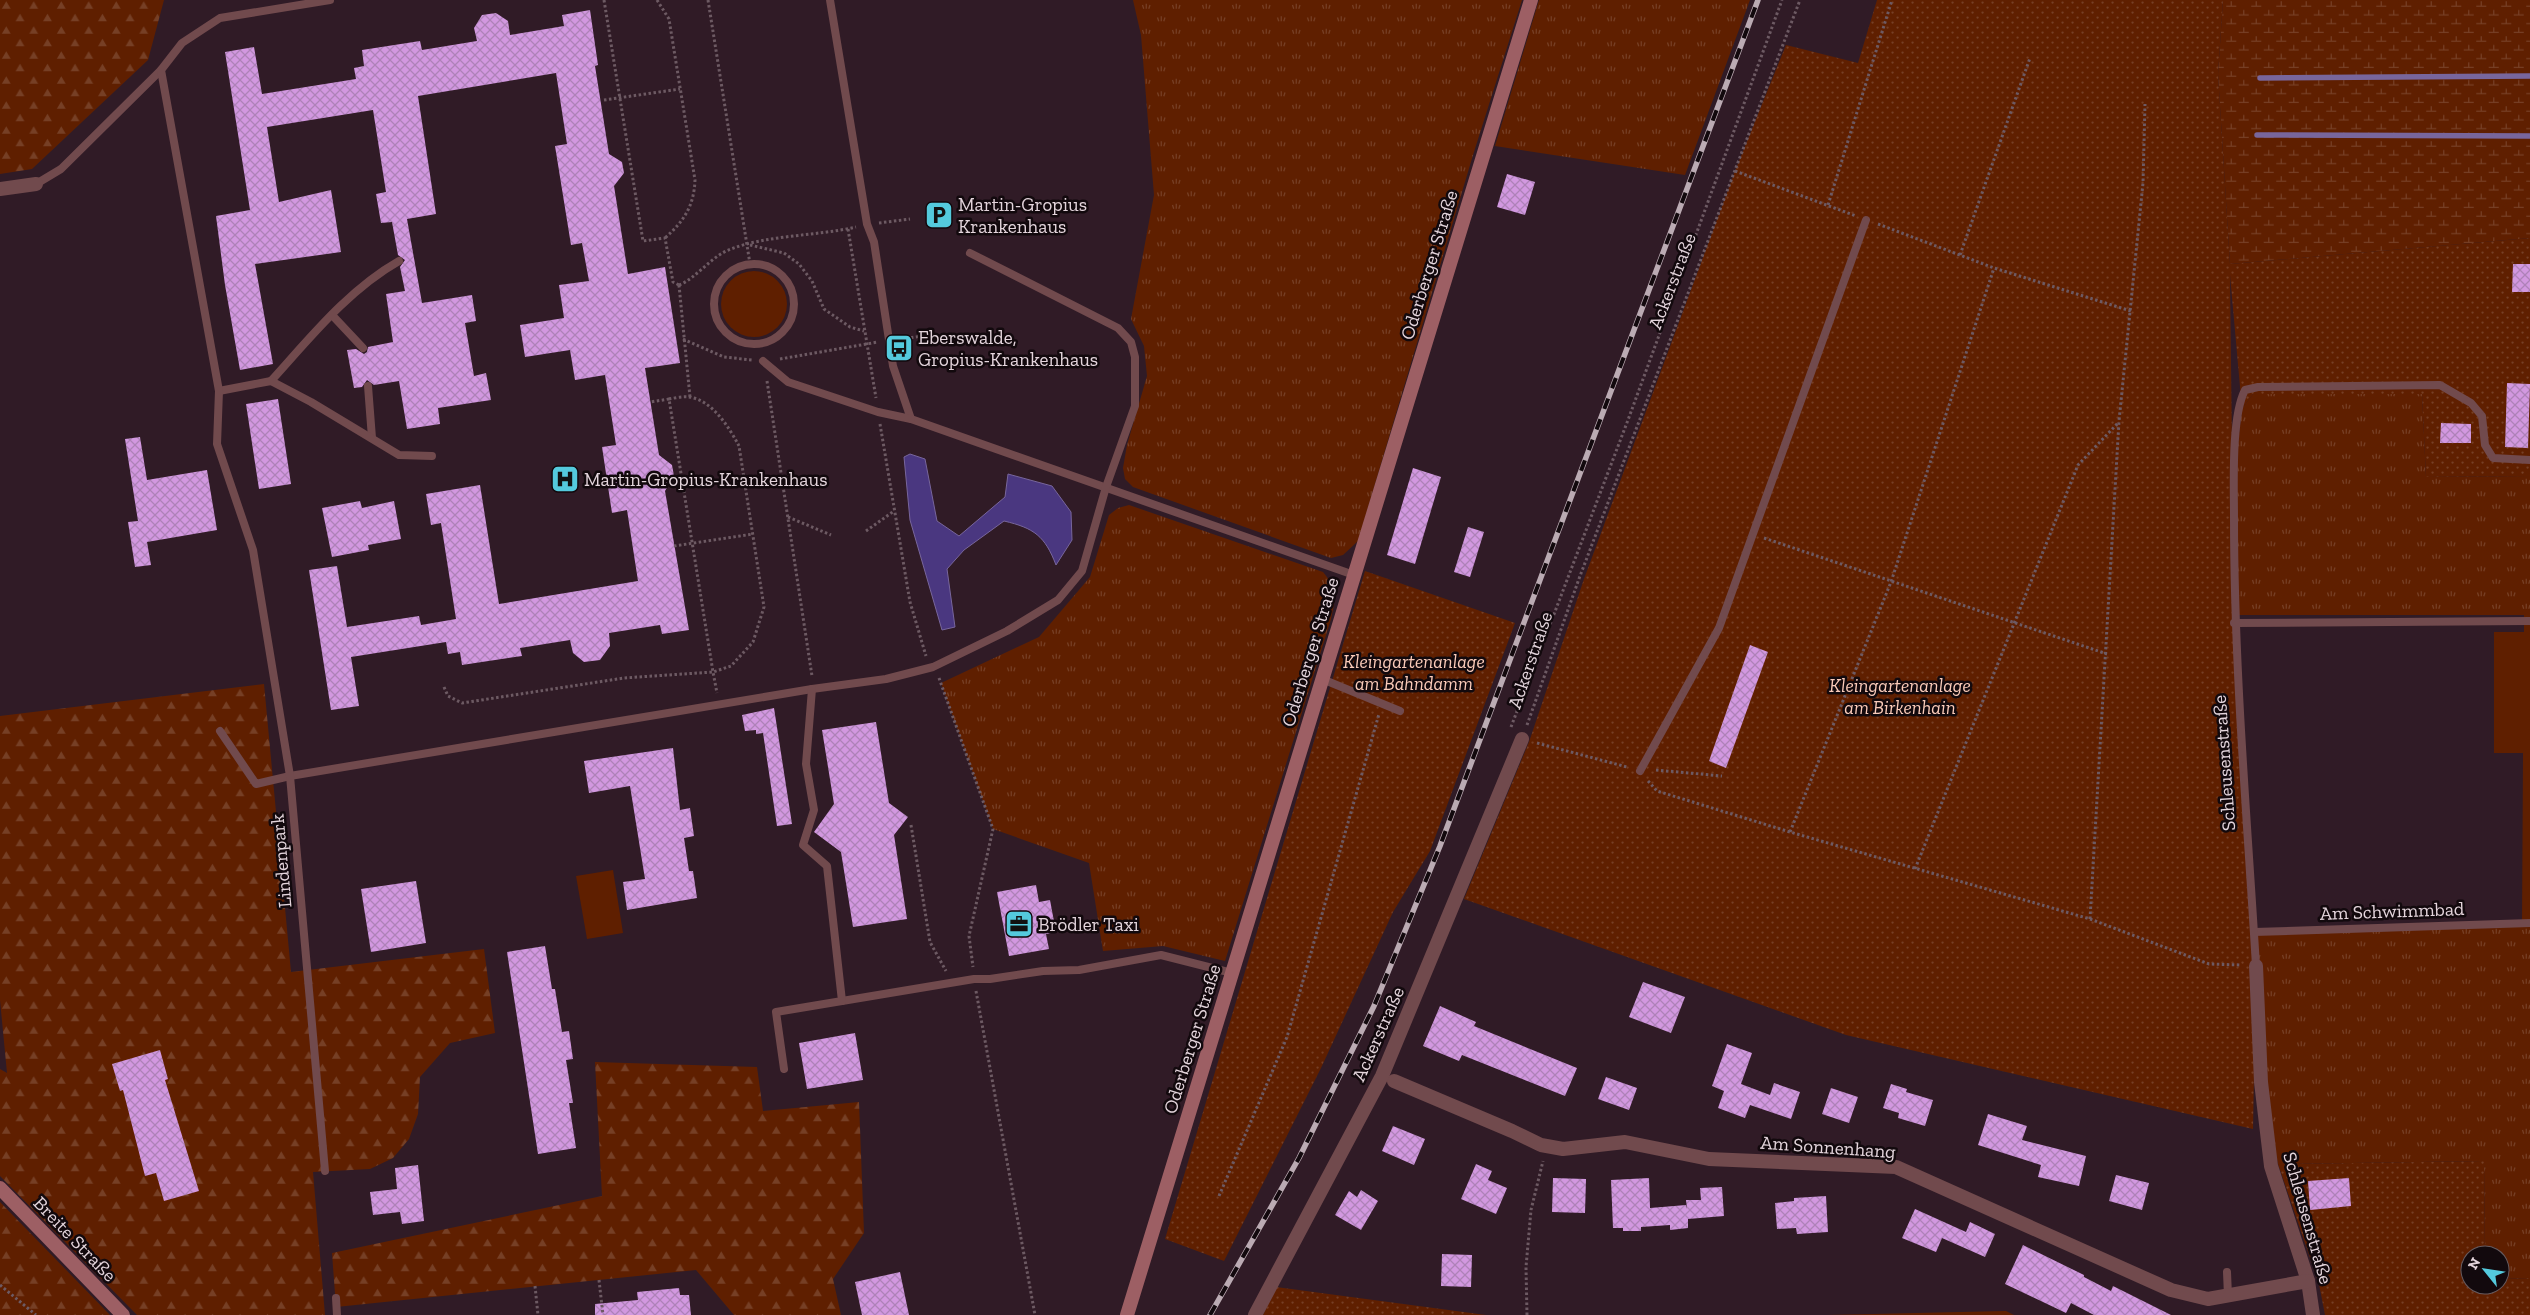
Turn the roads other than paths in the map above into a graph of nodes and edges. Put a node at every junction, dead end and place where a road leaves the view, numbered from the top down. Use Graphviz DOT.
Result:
graph roads {
  1 [pos="330,0"];
  2 [pos="830,0"];
  3 [pos="1531,0"];
  4 [pos="161,70"];
  5 [pos="36,184"];
  6 [pos="0,189"];
  7 [pos="1866,220"];
  8 [pos="970,253"];
  9 [pos="399,261"];
  10 [pos="750,264"];
  11 [pos="332,315"];
  12 [pos="363,348"];
  13 [pos="763,361"];
  14 [pos="271,381"];
  15 [pos="368,386"];
  16 [pos="219,391"];
  17 [pos="911,419"];
  18 [pos="372,438"];
  19 [pos="432,456"];
  20 [pos="2530,460"];
  21 [pos="1106,487"];
  22 [pos="1354,574"];
  23 [pos="2530,621"];
  24 [pos="2234,623"];
  25 [pos="1322,679"];
  26 [pos="812,689"];
  27 [pos="1400,711"];
  28 [pos="220,731"];
  29 [pos="1522,740"];
  30 [pos="1640,771"];
  31 [pos="290,776"];
  32 [pos="2530,923"];
  33 [pos="2254,932"];
  34 [pos="2256,966"];
  35 [pos="1232,974"];
  36 [pos="842,1001"];
  37 [pos="784,1069"];
  38 [pos="1394,1082"];
  39 [pos="325,1171"];
  40 [pos="0,1188"];
  41 [pos="2228,1272"];
  42 [pos="2308,1282"];
  43 [pos="2228,1296"];
  44 [pos="336,1298"];
  45 [pos="123,1315"];
  46 [pos="337,1315"];
  47 [pos="1127,1315"];
  48 [pos="1255,1315"];
  49 [pos="2313,1315"];
  1 -- 4 [label="lane"];
  2 -- 17 [label="lane"];
  3 -- 22 [label="main road, Oderberger Straße"];
  4 -- 5 [label="lane"];
  4 -- 16 [label="lane, Lindenpark"];
  5 -- 6 [label="street"];
  7 -- 30 [label="lane"];
  8 -- 21 [label="lane"];
  9 -- 11 [label="lane"];
  10 -- 10 [label="lane"];
  11 -- 12 [label="lane"];
  11 -- 14 [label="lane"];
  13 -- 17 [label="lane"];
  14 -- 16 [label="lane"];
  14 -- 18 [label="lane"];
  15 -- 18 [label="lane"];
  16 -- 31 [label="lane, Lindenpark"];
  17 -- 21 [label="lane"];
  18 -- 19 [label="lane"];
  20 -- 24 [label="lane, Schleusenstraße"];
  21 -- 22 [label="lane"];
  21 -- 26 [label="lane"];
  22 -- 25 [label="main road, Oderberger Straße"];
  23 -- 24 [label="lane"];
  24 -- 33 [label="lane, Schleusenstraße"];
  25 -- 27 [label="lane"];
  25 -- 35 [label="main road, Oderberger Straße"];
  26 -- 31 [label="lane"];
  26 -- 36 [label="lane"];
  28 -- 31 [label="lane"];
  29 -- 48 [label="street, Ackerstraße"];
  31 -- 39 [label="lane, Lindenpark"];
  32 -- 33 [label="lane, Am Schwimmbad"];
  33 -- 34 [label="lane, Schleusenstraße"];
  34 -- 42 [label="street, Schleusenstraße"];
  35 -- 36 [label="lane"];
  35 -- 47 [label="main road, Oderberger Straße"];
  36 -- 37 [label="lane"];
  38 -- 43 [label="street, Am Sonnenhang"];
  40 -- 45 [label="main road, Breite Straße"];
  41 -- 43 [label="lane"];
  42 -- 43 [label="street, Am Sonnenhang"];
  42 -- 49 [label="street, Schleusenstraße"];
  44 -- 46 [label="lane"];
}
